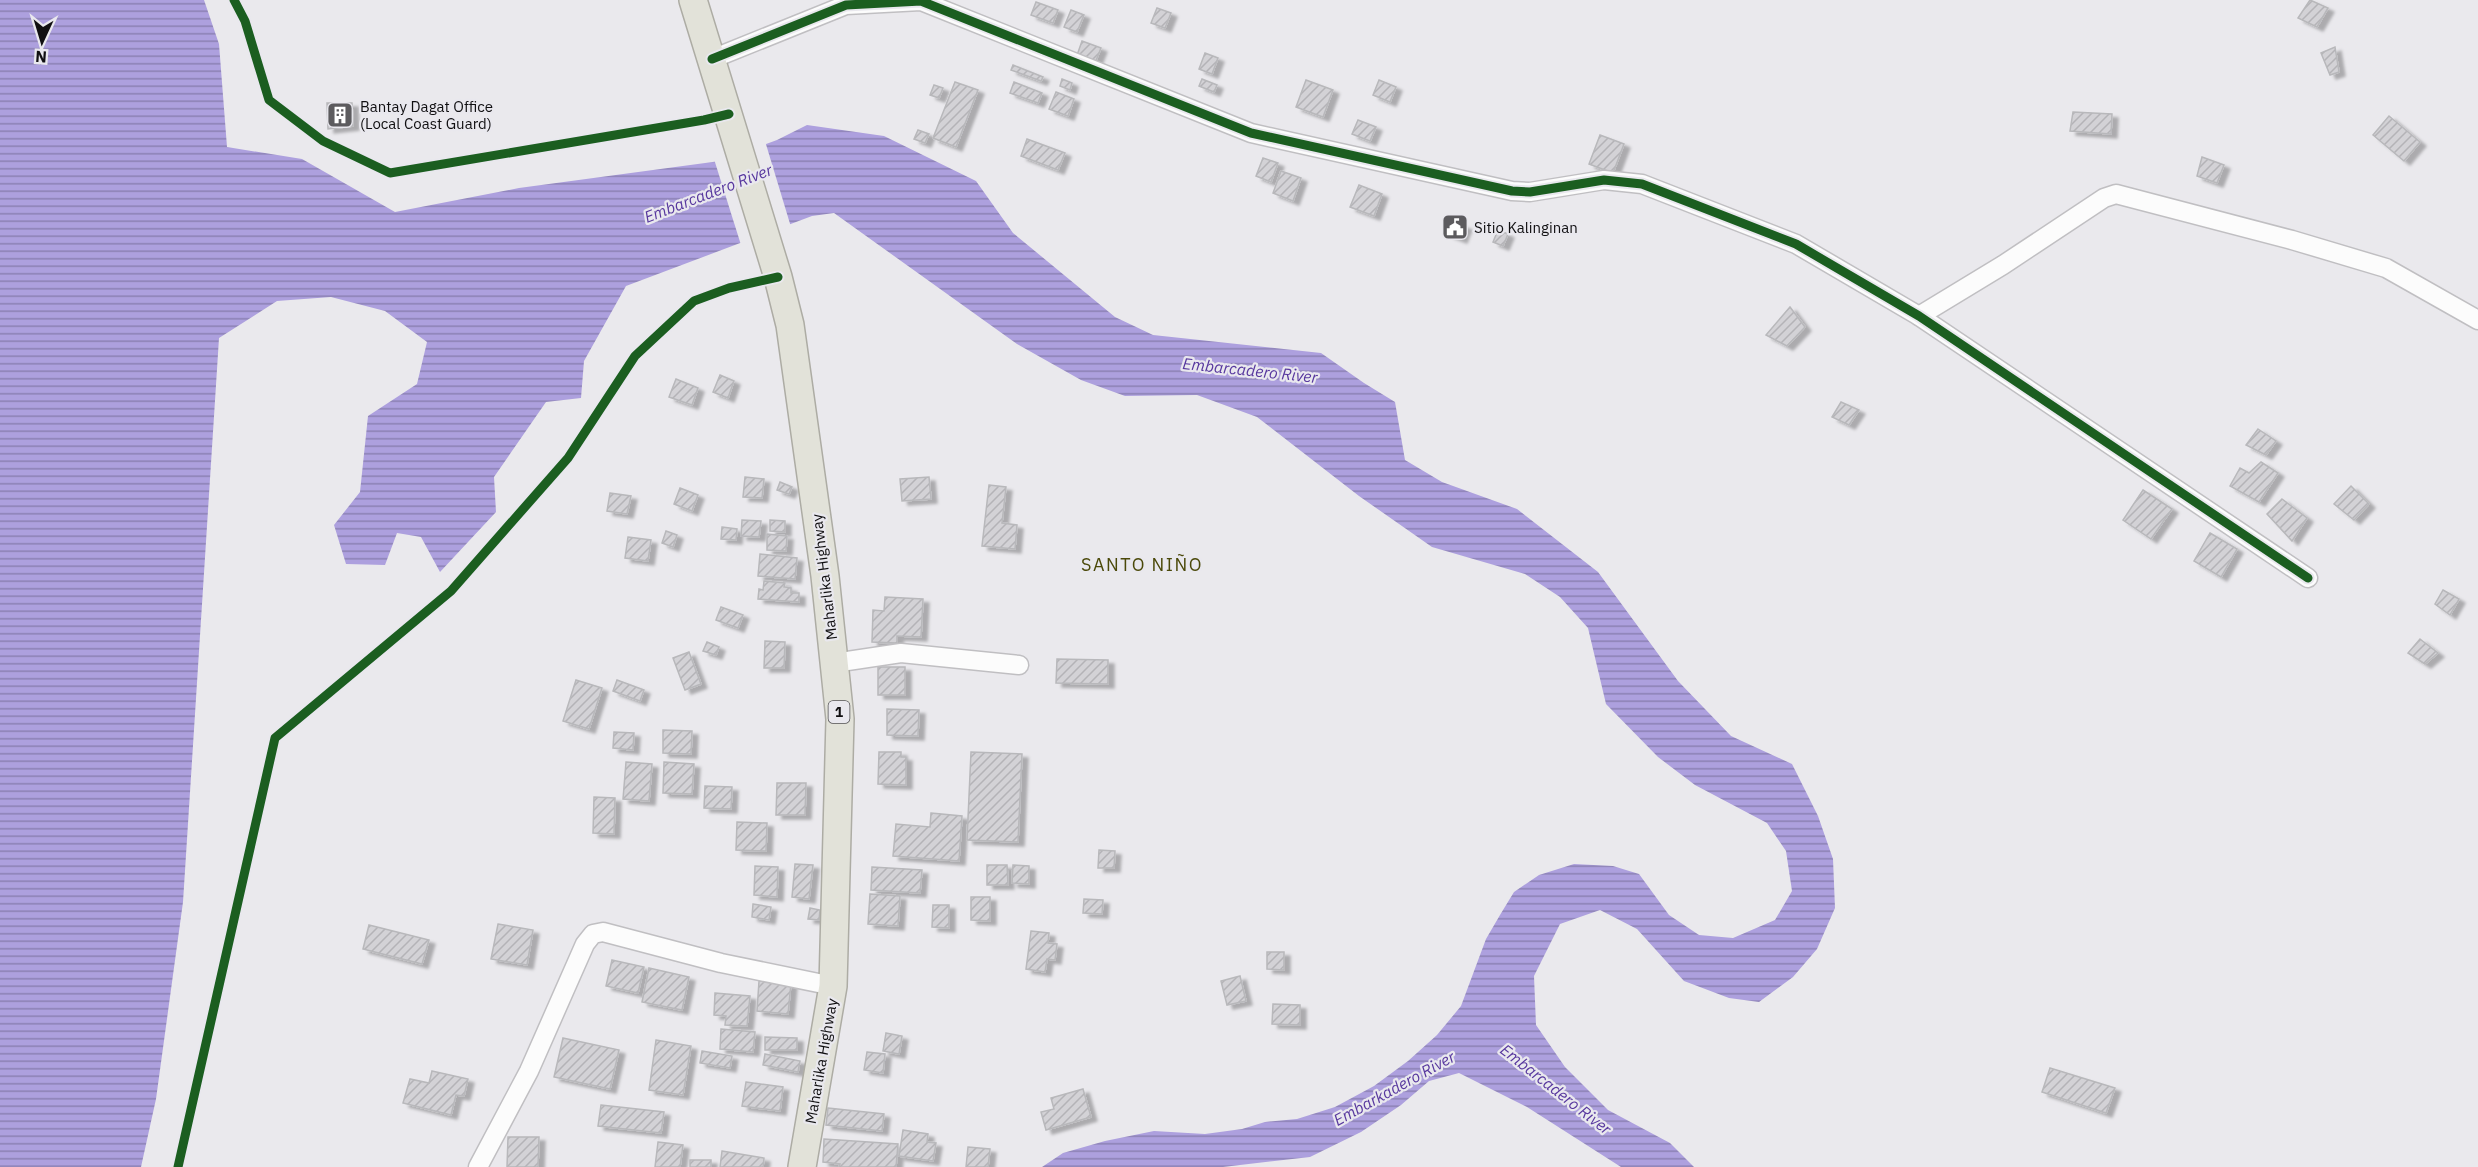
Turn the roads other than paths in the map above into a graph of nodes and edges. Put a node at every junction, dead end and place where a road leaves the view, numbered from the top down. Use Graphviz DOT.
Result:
graph roads {
  1 [pos="693,0"];
  2 [pos="712,59"];
  3 [pos="1919,316"];
  4 [pos="2478,320"];
  5 [pos="2308,578"];
  6 [pos="834,663"];
  7 [pos="1019,665"];
  8 [pos="833,986"];
  9 [pos="478,1167"];
  10 [pos="802,1167"];
  1 -- 2 [label="highway, Maharlika Highway / 1"];
  2 -- 3 [label="street"];
  2 -- 6 [label="highway, Maharlika Highway / 1"];
  3 -- 4 [label="street"];
  3 -- 5 [label="street"];
  6 -- 7 [label="street"];
  6 -- 8 [label="highway, Maharlika Highway / 1"];
  8 -- 9 [label="street"];
  8 -- 10 [label="highway, Maharlika Highway / 1"];
}
